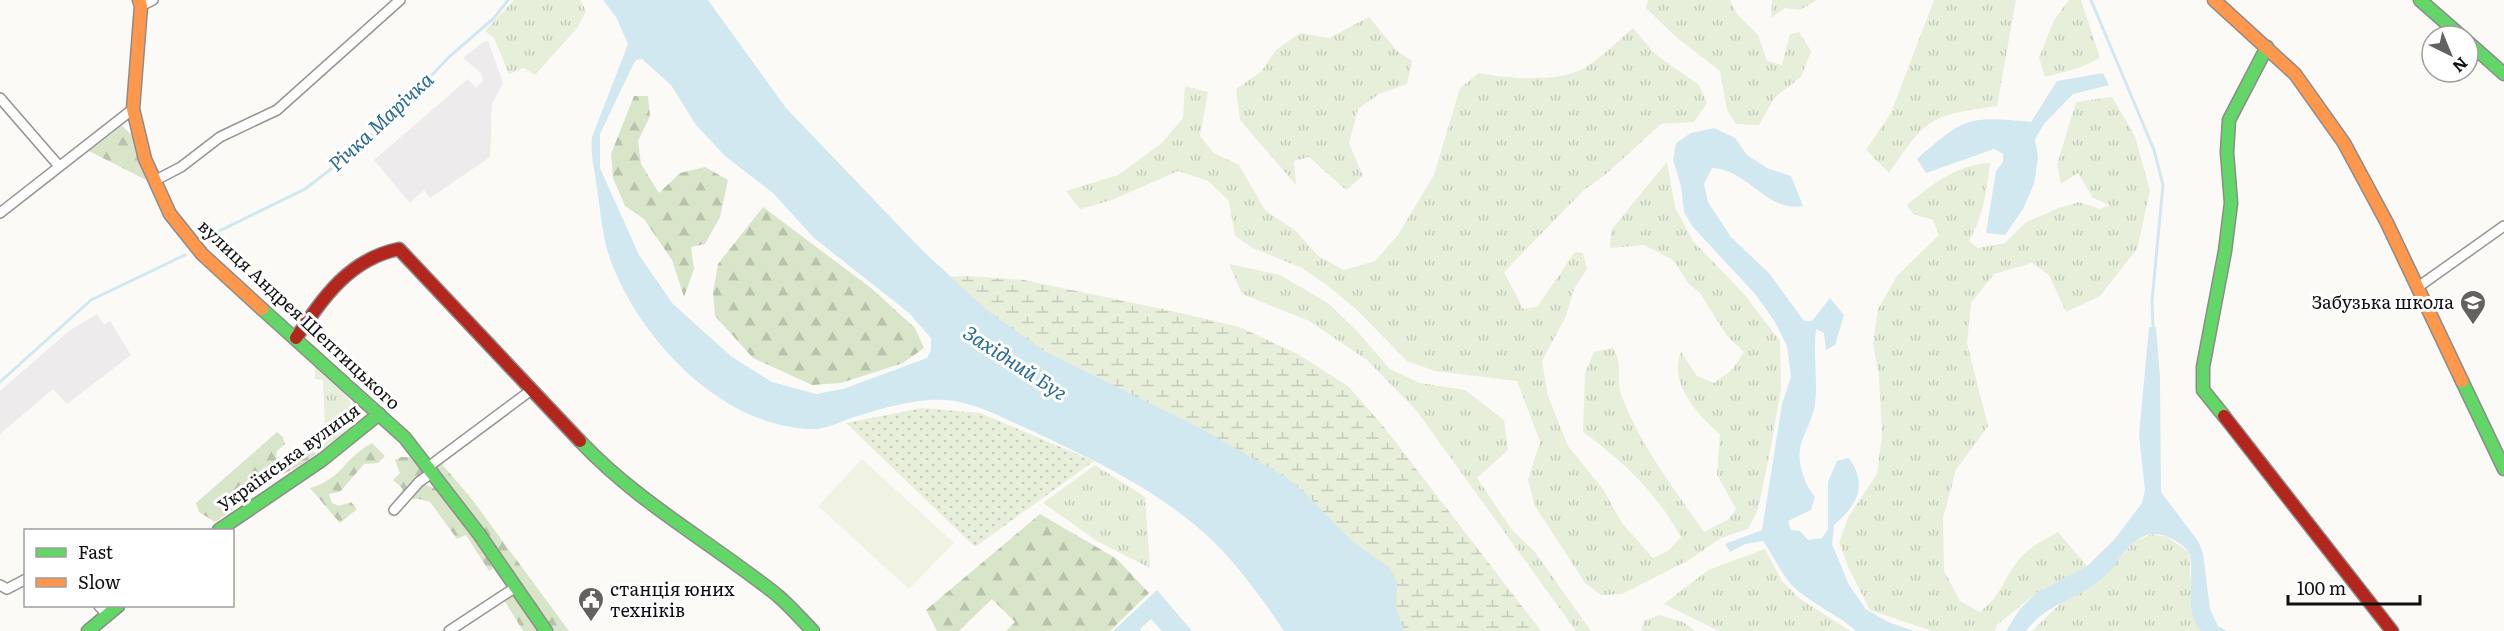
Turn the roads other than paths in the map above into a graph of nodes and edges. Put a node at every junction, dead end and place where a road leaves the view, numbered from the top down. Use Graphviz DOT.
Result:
graph roads {
  1 [pos="153,0"];
  2 [pos="400,0"];
  3 [pos="2214,0"];
  4 [pos="2420,0"];
  5 [pos="140,3"];
  6 [pos="2447,24"];
  7 [pos="2267,47"];
  8 [pos="2480,53"];
  9 [pos="2504,74"];
  10 [pos="0,98"];
  11 [pos="133,109"];
  12 [pos="59,166"];
  13 [pos="154,181"];
  14 [pos="0,213"];
  15 [pos="2504,226"];
  16 [pos="2418,287"];
  17 [pos="296,338"];
  18 [pos="530,391"];
  19 [pos="379,414"];
  20 [pos="2504,469"];
  21 [pos="430,470"];
  22 [pos="394,510"];
  23 [pos="222,529"];
  24 [pos="24,580"];
  25 [pos="0,585"];
  26 [pos="516,587"];
  27 [pos="103,610"];
  28 [pos="88,631"];
  29 [pos="449,631"];
  30 [pos="546,631"];
  31 [pos="813,631"];
  32 [pos="2392,631"];
  1 -- 5 [label="street"];
  2 -- 13 [label="street"];
  3 -- 7 [label="street"];
  4 -- 6 [label="street"];
  5 -- 11 [label="street, вулиця Андрея Шептицького"];
  7 -- 16 [label="street"];
  7 -- 32 [label="street"];
  8 -- 9 [label="street"];
  10 -- 12 [label="street"];
  11 -- 12 [label="street"];
  11 -- 13 [label="street, вулиця Андрея Шептицького"];
  12 -- 14 [label="street"];
  13 -- 17 [label="street, вулиця Андрея Шептицького"];
  15 -- 16 [label="street"];
  16 -- 20 [label="street"];
  17 -- 18 [label="street"];
  17 -- 19 [label="street, вулиця Андрея Шептицького"];
  18 -- 21 [label="street"];
  18 -- 31 [label="street"];
  19 -- 21 [label="street, вулиця Андрея Шептицького"];
  19 -- 23 [label="street, Українська вулиця"];
  21 -- 22 [label="street"];
  21 -- 26 [label="street, вулиця Андрея Шептицького"];
  24 -- 25 [label="street"];
  26 -- 29 [label="street"];
  26 -- 30 [label="street, вулиця Андрея Шептицького"];
  27 -- 28 [label="street"];
}
